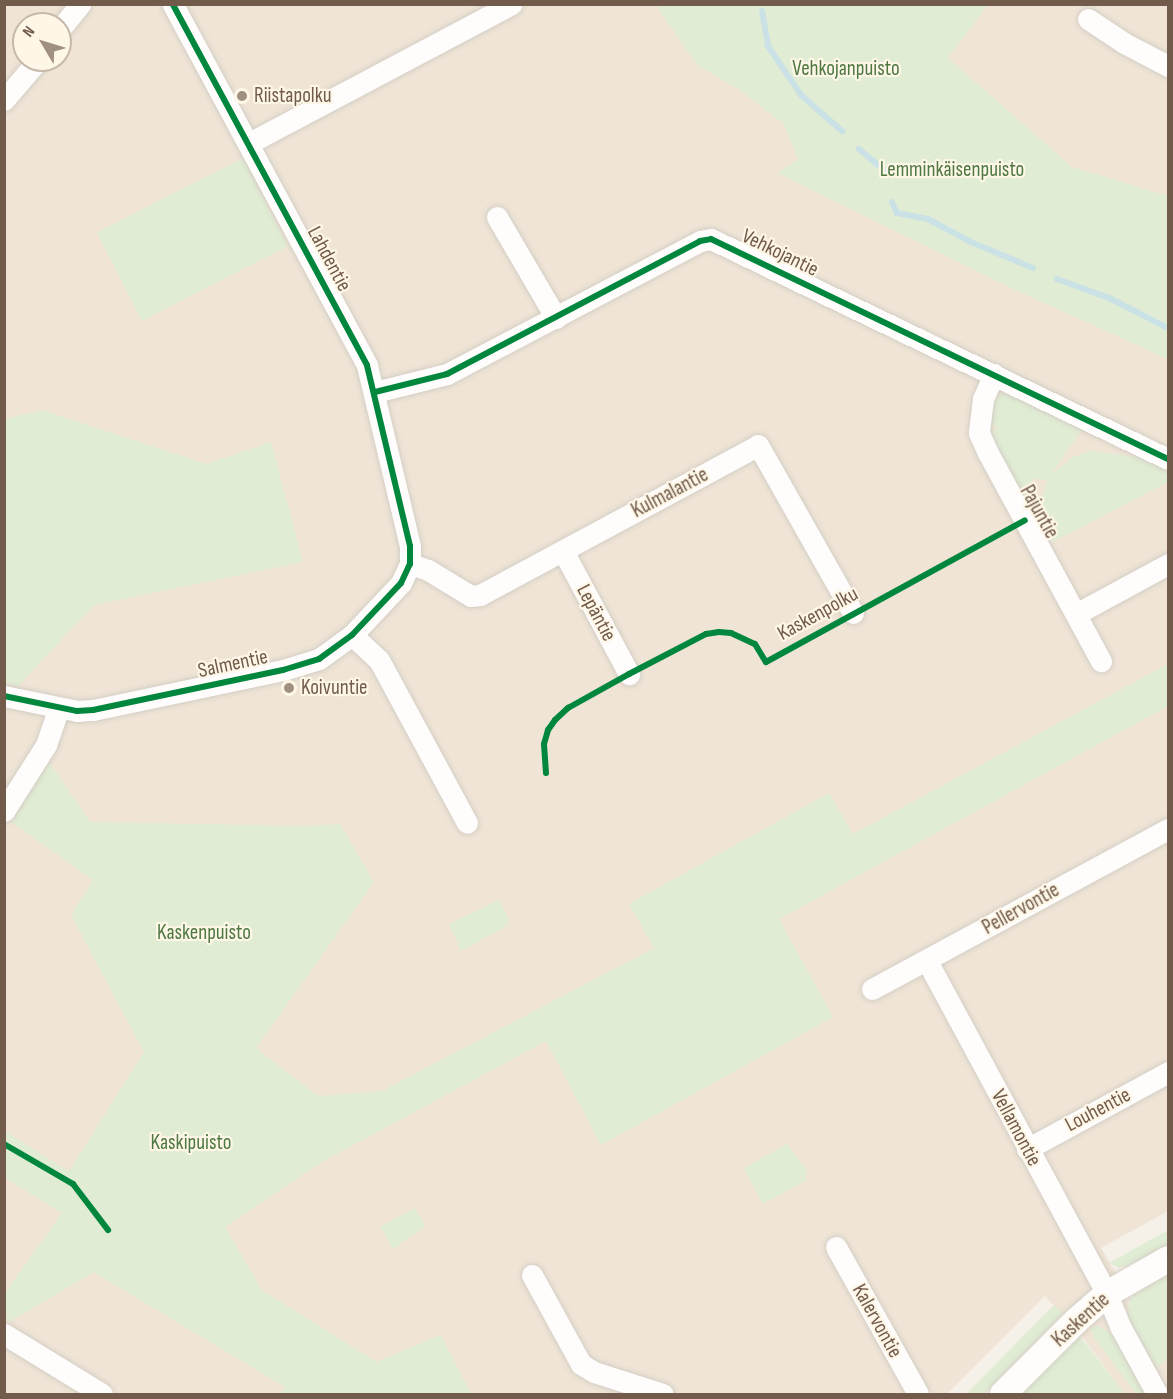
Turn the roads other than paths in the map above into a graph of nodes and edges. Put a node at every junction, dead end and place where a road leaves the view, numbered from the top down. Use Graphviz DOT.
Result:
graph roads {
  1 [pos="174,4"];
  2 [pos="511,4"];
  3 [pos="1088,19"];
  4 [pos="1168,66"];
  5 [pos="28,72"];
  6 [pos="4,100"];
  7 [pos="249,143"];
  8 [pos="497,217"];
  9 [pos="556,318"];
  10 [pos="994,374"];
  11 [pos="375,393"];
  12 [pos="1168,459"];
  13 [pos="563,551"];
  14 [pos="410,555"];
  15 [pos="1168,564"];
  16 [pos="853,613"];
  17 [pos="1076,614"];
  18 [pos="352,635"];
  19 [pos="1101,661"];
  20 [pos="629,674"];
  21 [pos="4,696"];
  22 [pos="59,708"];
  23 [pos="4,811"];
  24 [pos="467,823"];
  25 [pos="1168,829"];
  26 [pos="927,961"];
  27 [pos="872,989"];
  28 [pos="1168,1072"];
  29 [pos="1027,1149"];
  30 [pos="836,1247"];
  31 [pos="1168,1259"];
  32 [pos="532,1275"];
  33 [pos="1107,1294"];
  34 [pos="4,1334"];
  35 [pos="102,1395"];
  36 [pos="663,1395"];
  37 [pos="918,1395"];
  38 [pos="1004,1395"];
  39 [pos="1156,1395"];
  1 -- 7 [label="street, Lahdentie"];
  2 -- 7 [label="street"];
  3 -- 4 [label="street"];
  5 -- 6 [label="street"];
  7 -- 11 [label="street, Lahdentie"];
  8 -- 9 [label="street"];
  9 -- 10 [label="street, Vehkojantie"];
  9 -- 11 [label="street, Vehkojantie"];
  10 -- 12 [label="street, Vehkojantie"];
  10 -- 17 [label="street, Pajuntie"];
  11 -- 14 [label="street, Lahdentie"];
  13 -- 14 [label="street, Kulmalantie"];
  13 -- 16 [label="street, Kulmalantie"];
  13 -- 20 [label="street, Lepäntie"];
  14 -- 18 [label="street, Salmentie"];
  15 -- 17 [label="street"];
  17 -- 19 [label="street, Pajuntie"];
  18 -- 22 [label="street, Salmentie"];
  18 -- 24 [label="street"];
  21 -- 22 [label="street, Salmentie"];
  22 -- 23 [label="street"];
  25 -- 26 [label="street, Pellervontie"];
  26 -- 27 [label="street, Pellervontie"];
  26 -- 29 [label="street, Vellamontie"];
  28 -- 29 [label="street, Louhentie"];
  29 -- 33 [label="street, Vellamontie"];
  30 -- 37 [label="street, Kalervontie"];
  31 -- 33 [label="street, Kaskentie"];
  32 -- 36 [label="street"];
  33 -- 38 [label="street, Kaskentie"];
  33 -- 39 [label="street, Vellamontie"];
  34 -- 35 [label="street"];
}
